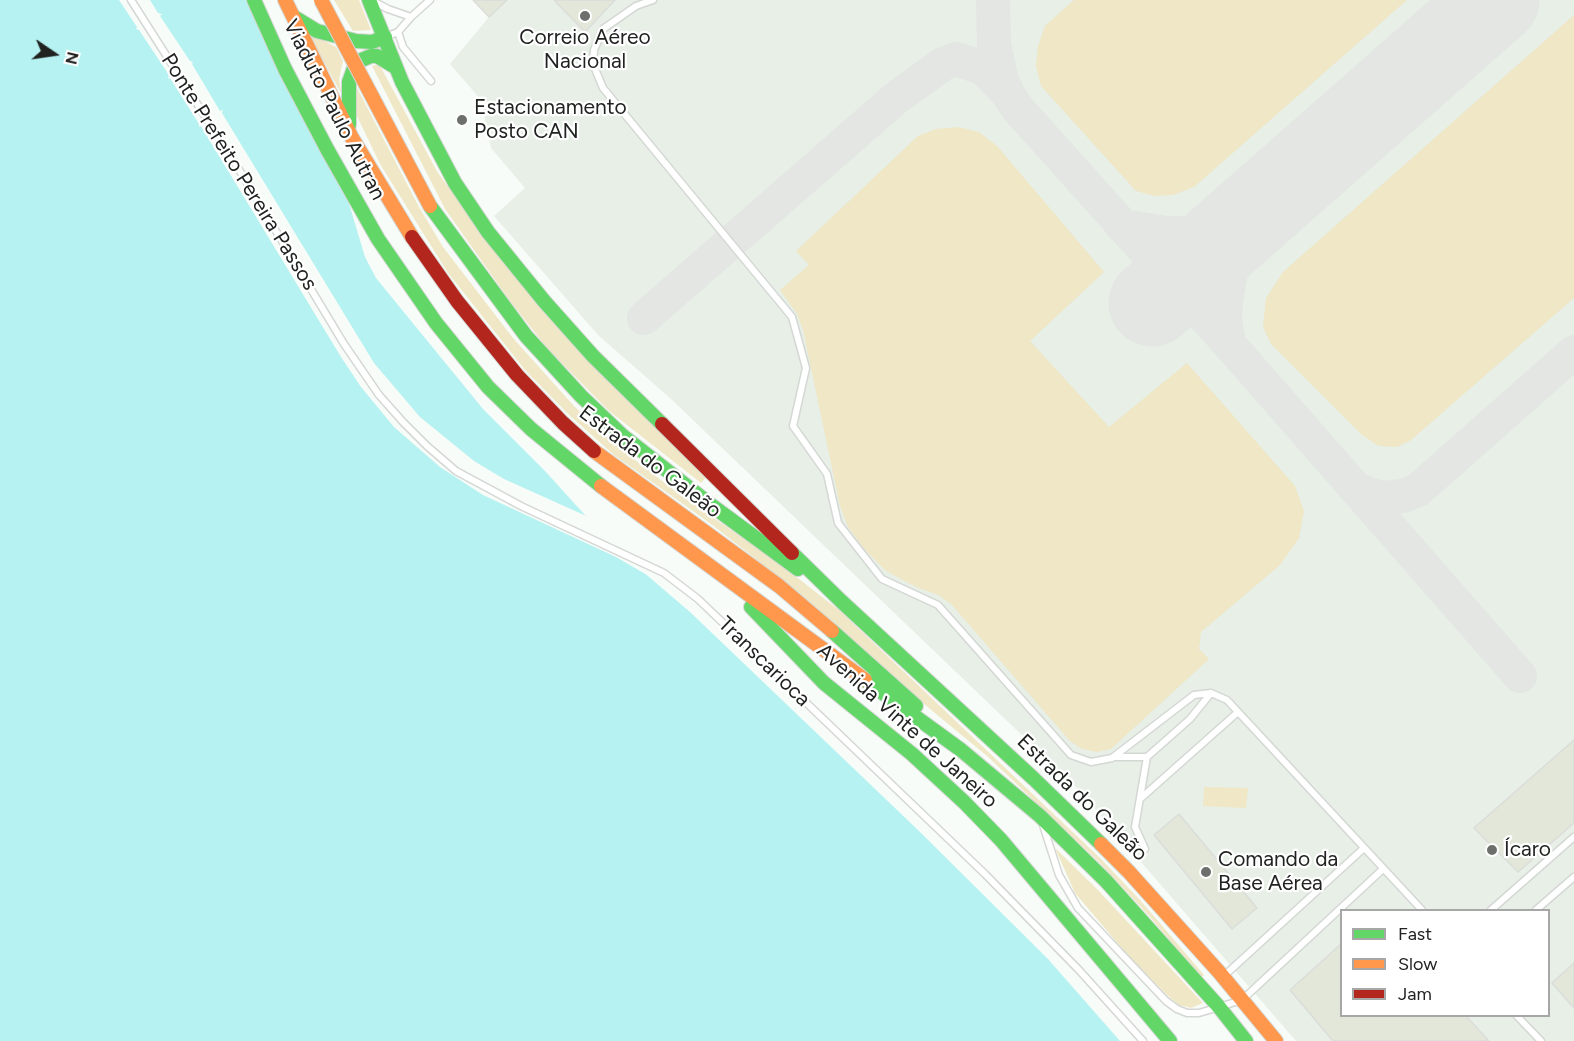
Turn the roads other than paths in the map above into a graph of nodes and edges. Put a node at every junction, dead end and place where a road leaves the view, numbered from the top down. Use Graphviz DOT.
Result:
graph roads {
  1 [pos="131,0"];
  2 [pos="254,0"];
  3 [pos="321,0"];
  4 [pos="371,0"];
  5 [pos="430,0"];
  6 [pos="653,0"];
  7 [pos="288,6"];
  8 [pos="411,17"];
  9 [pos="398,32"];
  10 [pos="385,38"];
  11 [pos="412,58"];
  12 [pos="395,67"];
  13 [pos="431,81"];
  14 [pos="352,138"];
  15 [pos="430,206"];
  16 [pos="378,239"];
  17 [pos="344,344"];
  18 [pos="700,560"];
  19 [pos="842,602"];
  20 [pos="1211,693"];
  21 [pos="1238,712"];
  22 [pos="961,750"];
  23 [pos="1113,757"];
  24 [pos="1147,757"];
  25 [pos="1140,799"];
  26 [pos="1040,816"];
  27 [pos="1574,837"];
  28 [pos="1364,848"];
  29 [pos="1145,849"];
  30 [pos="1383,869"];
  31 [pos="1574,877"];
  32 [pos="1421,909"];
  33 [pos="1492,909"];
  34 [pos="1537,909"];
  35 [pos="1223,976"];
  36 [pos="1242,1000"];
  37 [pos="1219,1007"];
  38 [pos="1519,1017"];
  39 [pos="1143,1041"];
  40 [pos="1170,1041"];
  41 [pos="1246,1041"];
  42 [pos="1276,1041"];
  43 [pos="1541,1041"];
  1 -- 17 [label="lane, Ponte Prefeito Pereira Passos"];
  2 -- 16 [label="main road, Viaduto Paulo Autran"];
  3 -- 15 [label="main road, Viaduto Paulo Autran, bridge"];
  4 -- 8 [label="lane"];
  4 -- 10 [label="main road, Estrada do Galeão"];
  5 -- 8 [label="lane"];
  6 -- 23 [label="lane"];
  7 -- 10 [label="main road"];
  7 -- 14 [label="main road, Estrada do Galeão"];
  8 -- 9 [label="lane"];
  9 -- 10 [label="lane"];
  9 -- 11 [label="lane"];
  10 -- 12 [label="main road, Estrada do Galeão"];
  11 -- 12 [label="lane"];
  11 -- 13 [label="lane"];
  12 -- 14 [label="main road"];
  12 -- 19 [label="main road, Estrada do Galeão"];
  14 -- 22 [label="main road, Estrada do Galeão"];
  15 -- 19 [label="main road, Estrada do Galeão"];
  16 -- 18 [label="main road, Estrada do Galeão"];
  17 -- 39 [label="lane, Transcarioca"];
  18 -- 22 [label="main road, Estrada do Galeão"];
  18 -- 40 [label="main road, Avenida Vinte de Janeiro"];
  19 -- 35 [label="main road, Estrada do Galeão"];
  20 -- 21 [label="lane"];
  20 -- 23 [label="lane"];
  20 -- 24 [label="lane"];
  21 -- 25 [label="lane"];
  21 -- 28 [label="lane"];
  22 -- 26 [label="main road, Estrada do Galeão"];
  23 -- 24 [label="lane"];
  24 -- 25 [label="lane"];
  25 -- 29 [label="lane"];
  26 -- 37 [label="main road, Estrada do Galeão"];
  26 -- 37 [label="lane"];
  27 -- 33 [label="lane"];
  28 -- 30 [label="lane"];
  28 -- 35 [label="lane"];
  30 -- 32 [label="lane"];
  30 -- 36 [label="lane"];
  31 -- 34 [label="lane"];
  35 -- 36 [label="main road, Estrada do Galeão"];
  36 -- 37 [label="lane"];
  36 -- 42 [label="main road, Estrada do Galeão"];
  37 -- 41 [label="main road, Estrada do Galeão"];
  38 -- 43 [label="lane"];
}
